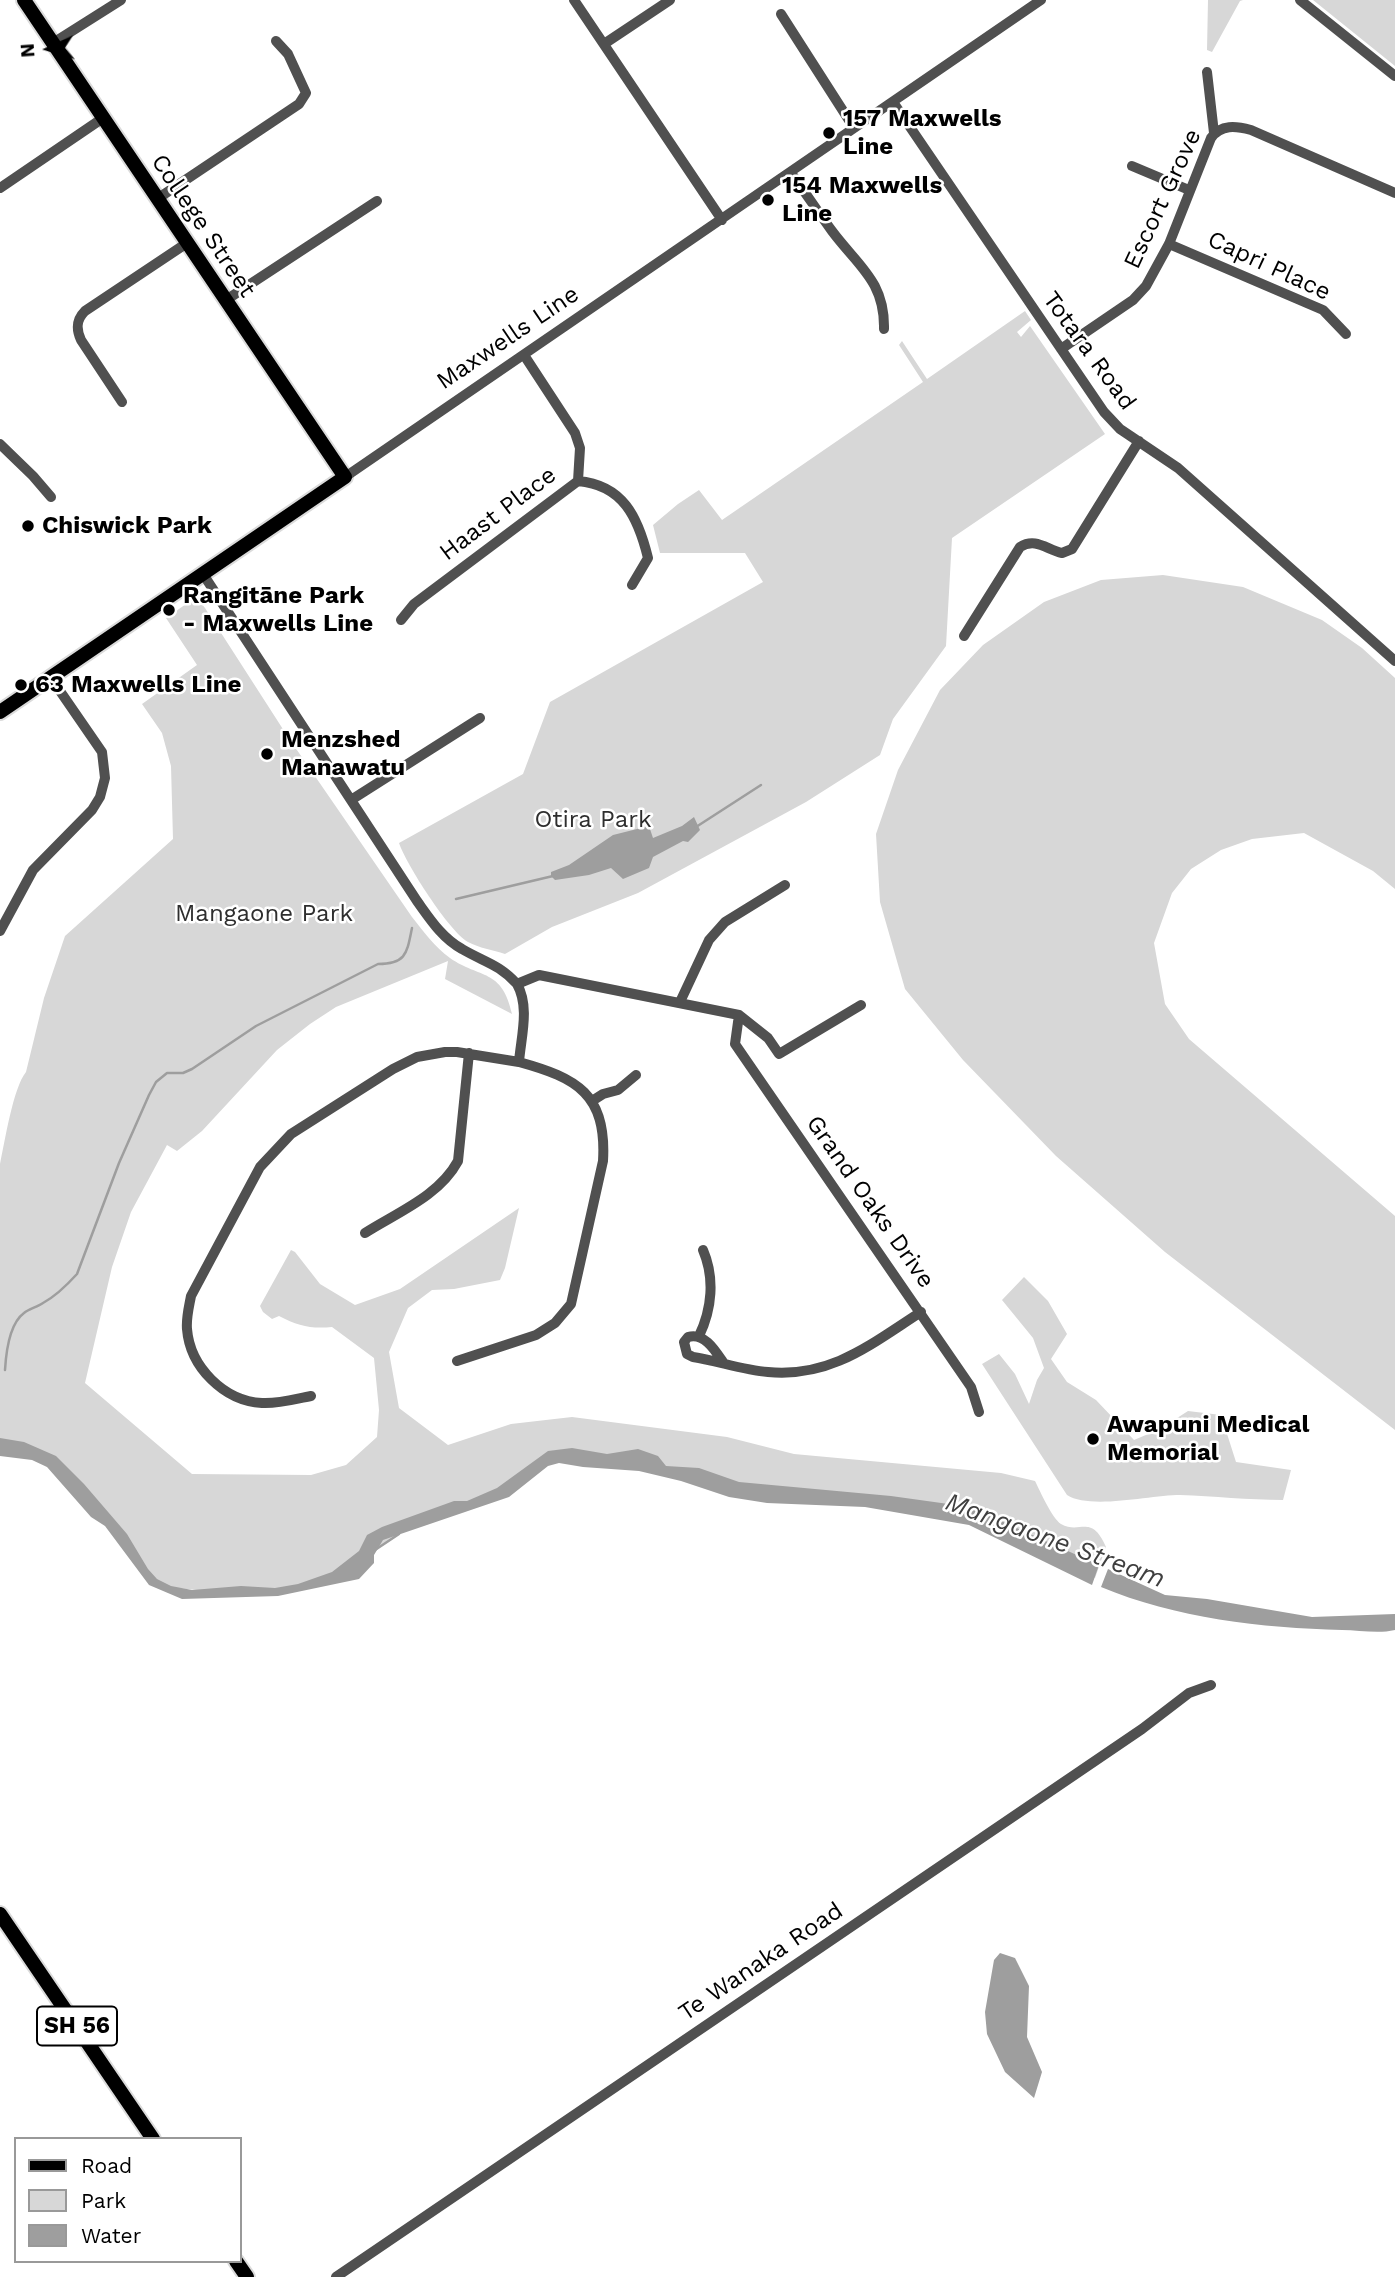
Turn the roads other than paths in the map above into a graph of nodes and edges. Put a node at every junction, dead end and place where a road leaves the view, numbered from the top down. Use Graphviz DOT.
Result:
graph roads {
  1 [pos="23,0"];
  2 [pos="121,0"];
  3 [pos="574,0"];
  4 [pos="670,0"];
  5 [pos="1300,0"];
  6 [pos="1034,2"];
  7 [pos="781,14"];
  8 [pos="276,41"];
  9 [pos="53,43"];
  10 [pos="604,44"];
  11 [pos="1207,72"];
  12 [pos="1395,76"];
  13 [pos="893,102"];
  14 [pos="103,118"];
  15 [pos="854,128"];
  16 [pos="1214,133"];
  17 [pos="1132,166"];
  18 [pos="791,173"];
  19 [pos="0,188"];
  20 [pos="1189,190"];
  21 [pos="1395,193"];
  22 [pos="157,199"];
  23 [pos="377,201"];
  24 [pos="722,220"];
  25 [pos="187,243"];
  26 [pos="1169,244"];
  27 [pos="226,300"];
  28 [pos="884,329"];
  29 [pos="1346,334"];
  30 [pos="1061,349"];
  31 [pos="524,355"];
  32 [pos="122,401"];
  33 [pos="1139,442"];
  34 [pos="0,444"];
  35 [pos="345,477"];
  36 [pos="578,481"];
  37 [pos="51,497"];
  38 [pos="203,574"];
  39 [pos="632,585"];
  40 [pos="401,620"];
  41 [pos="964,636"];
  42 [pos="1395,661"];
  43 [pos="51,678"];
  44 [pos="0,712"];
  45 [pos="480,718"];
  46 [pos="351,800"];
  47 [pos="785,885"];
  48 [pos="0,931"];
  49 [pos="517,984"];
  50 [pos="680,1002"];
  51 [pos="861,1005"];
  52 [pos="739,1015"];
  53 [pos="469,1053"];
  54 [pos="519,1062"];
  55 [pos="636,1075"];
  56 [pos="592,1101"];
  57 [pos="365,1233"];
  58 [pos="703,1250"];
  59 [pos="921,1312"];
  60 [pos="699,1336"];
  61 [pos="457,1362"];
  62 [pos="723,1362"];
  63 [pos="311,1396"];
  64 [pos="979,1412"];
  65 [pos="1211,1685"];
  66 [pos="0,1914"];
  67 [pos="152,2137"];
  68 [pos="336,2277"];
  1 -- 9 [label="main road, College Street"];
  2 -- 9 [label="street"];
  3 -- 10 [label="street"];
  4 -- 10 [label="street"];
  5 -- 12 [label="street"];
  6 -- 13 [label="street, Maxwells Line"];
  7 -- 15 [label="street"];
  8 -- 22 [label="street"];
  9 -- 14 [label="main road, College Street"];
  10 -- 24 [label="street"];
  11 -- 16 [label="street"];
  13 -- 15 [label="street, Maxwells Line"];
  13 -- 30 [label="street, Totara Road"];
  14 -- 19 [label="street"];
  14 -- 22 [label="main road, College Street"];
  15 -- 18 [label="street, Maxwells Line"];
  16 -- 20 [label="street, Escort Grove"];
  16 -- 21 [label="street, Escort Grove"];
  17 -- 20 [label="street"];
  18 -- 24 [label="street, Maxwells Line"];
  18 -- 28 [label="street"];
  20 -- 26 [label="street, Escort Grove"];
  22 -- 25 [label="main road, College Street"];
  23 -- 27 [label="street"];
  24 -- 31 [label="street, Maxwells Line"];
  25 -- 27 [label="main road, College Street"];
  25 -- 32 [label="street"];
  26 -- 29 [label="street, Capri Place"];
  26 -- 30 [label="street, Escort Grove"];
  27 -- 35 [label="main road, College Street"];
  30 -- 33 [label="street, Totara Road"];
  31 -- 35 [label="street, Maxwells Line"];
  31 -- 36 [label="street, Haast Place"];
  33 -- 41 [label="street"];
  33 -- 42 [label="street, Totara Road"];
  34 -- 37 [label="street"];
  35 -- 38 [label="main road, Maxwells Line"];
  36 -- 39 [label="street"];
  36 -- 40 [label="street, Haast Place"];
  38 -- 43 [label="main road, Maxwells Line"];
  38 -- 46 [label="street"];
  43 -- 44 [label="main road, Maxwells Line"];
  43 -- 48 [label="street"];
  45 -- 46 [label="street"];
  46 -- 49 [label="street"];
  47 -- 50 [label="street"];
  49 -- 50 [label="street"];
  49 -- 54 [label="street"];
  50 -- 52 [label="street"];
  51 -- 52 [label="street"];
  52 -- 59 [label="street, Grand Oaks Drive"];
  53 -- 54 [label="street"];
  53 -- 57 [label="street"];
  53 -- 63 [label="street"];
  54 -- 56 [label="street"];
  55 -- 56 [label="street"];
  56 -- 61 [label="street"];
  58 -- 60 [label="street"];
  59 -- 62 [label="street"];
  59 -- 64 [label="street, Grand Oaks Drive"];
  60 -- 62 [label="street"];
  60 -- 62 [label="street"];
  65 -- 68 [label="street, Te Wanaka Road"];
  66 -- 67 [label="main road, SH 56"];
}
